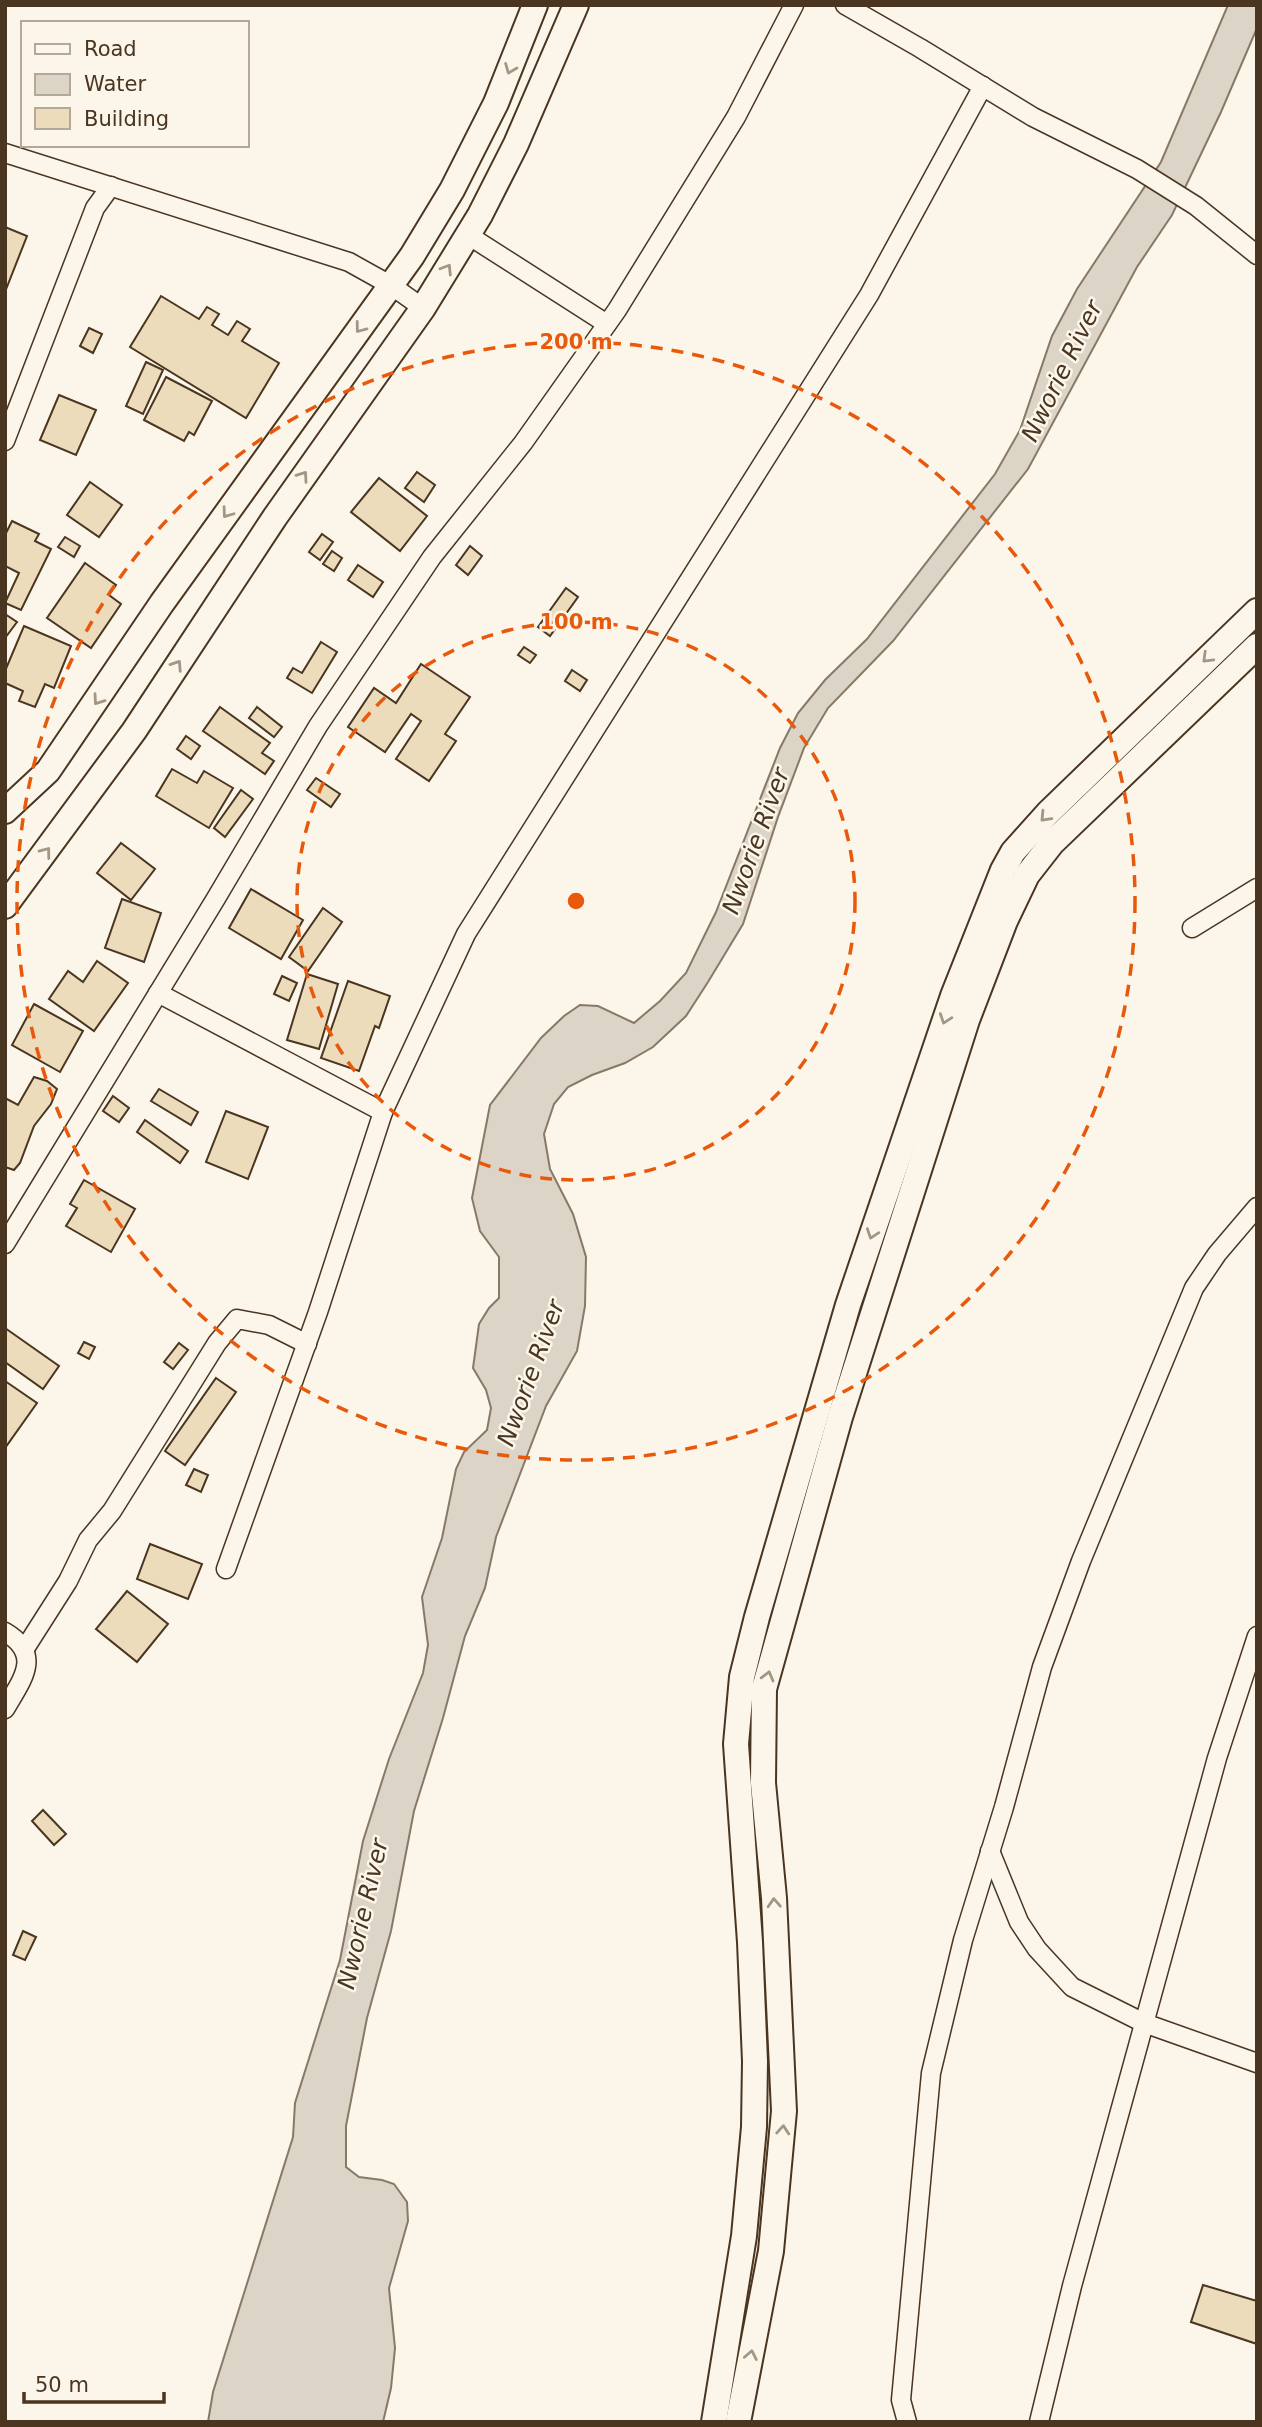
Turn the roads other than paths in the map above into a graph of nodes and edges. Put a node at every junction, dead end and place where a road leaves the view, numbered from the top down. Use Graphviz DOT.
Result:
graph roads {
  1 [pos="536,5"];
  2 [pos="576,5"];
  3 [pos="794,5"];
  4 [pos="845,5"];
  5 [pos="983,86"];
  6 [pos="5,153"];
  7 [pos="111,186"];
  8 [pos="468,235"];
  9 [pos="1257,255"];
  10 [pos="392,286"];
  11 [pos="423,308"];
  12 [pos="607,324"];
  13 [pos="5,440"];
  14 [pos="1257,611"];
  15 [pos="1257,646"];
  16 [pos="5,811"];
  17 [pos="1257,888"];
  18 [pos="5,906"];
  19 [pos="1192,928"];
  20 [pos="159,993"];
  21 [pos="383,1112"];
  22 [pos="1257,1207"];
  23 [pos="5,1244"];
  24 [pos="307,1344"];
  25 [pos="226,1569"];
  26 [pos="5,1632"];
  27 [pos="1257,1636"];
  28 [pos="24,1650"];
  29 [pos="5,1709"];
  30 [pos="990,1851"];
  31 [pos="1144,2023"];
  32 [pos="1257,2063"];
  33 [pos="714,2422"];
  34 [pos="738,2422"];
  35 [pos="907,2422"];
  36 [pos="1039,2422"];
  1 -- 10 [label="main road, one-way"];
  2 -- 8 [label="main road"];
  3 -- 12 [label="street"];
  4 -- 5 [label="street"];
  5 -- 9 [label="street"];
  5 -- 21 [label="street"];
  6 -- 7 [label="street"];
  7 -- 10 [label="street"];
  7 -- 13 [label="street"];
  11 -- 8 [label="main road, one-way"];
  8 -- 12 [label="street"];
  10 -- 11 [label="street"];
  10 -- 16 [label="main road, one-way"];
  18 -- 11 [label="main road, one-way"];
  12 -- 20 [label="street"];
  14 -- 33 [label="main road, one-way"];
  34 -- 15 [label="main road, one-way"];
  17 -- 19 [label="street"];
  20 -- 21 [label="street"];
  20 -- 23 [label="street"];
  21 -- 24 [label="street"];
  22 -- 30 [label="street"];
  24 -- 25 [label="street"];
  24 -- 28 [label="street"];
  26 -- 28 [label="street"];
  27 -- 31 [label="street"];
  28 -- 29 [label="street"];
  30 -- 31 [label="street"];
  30 -- 35 [label="street"];
  31 -- 32 [label="street"];
  31 -- 36 [label="street"];
}
